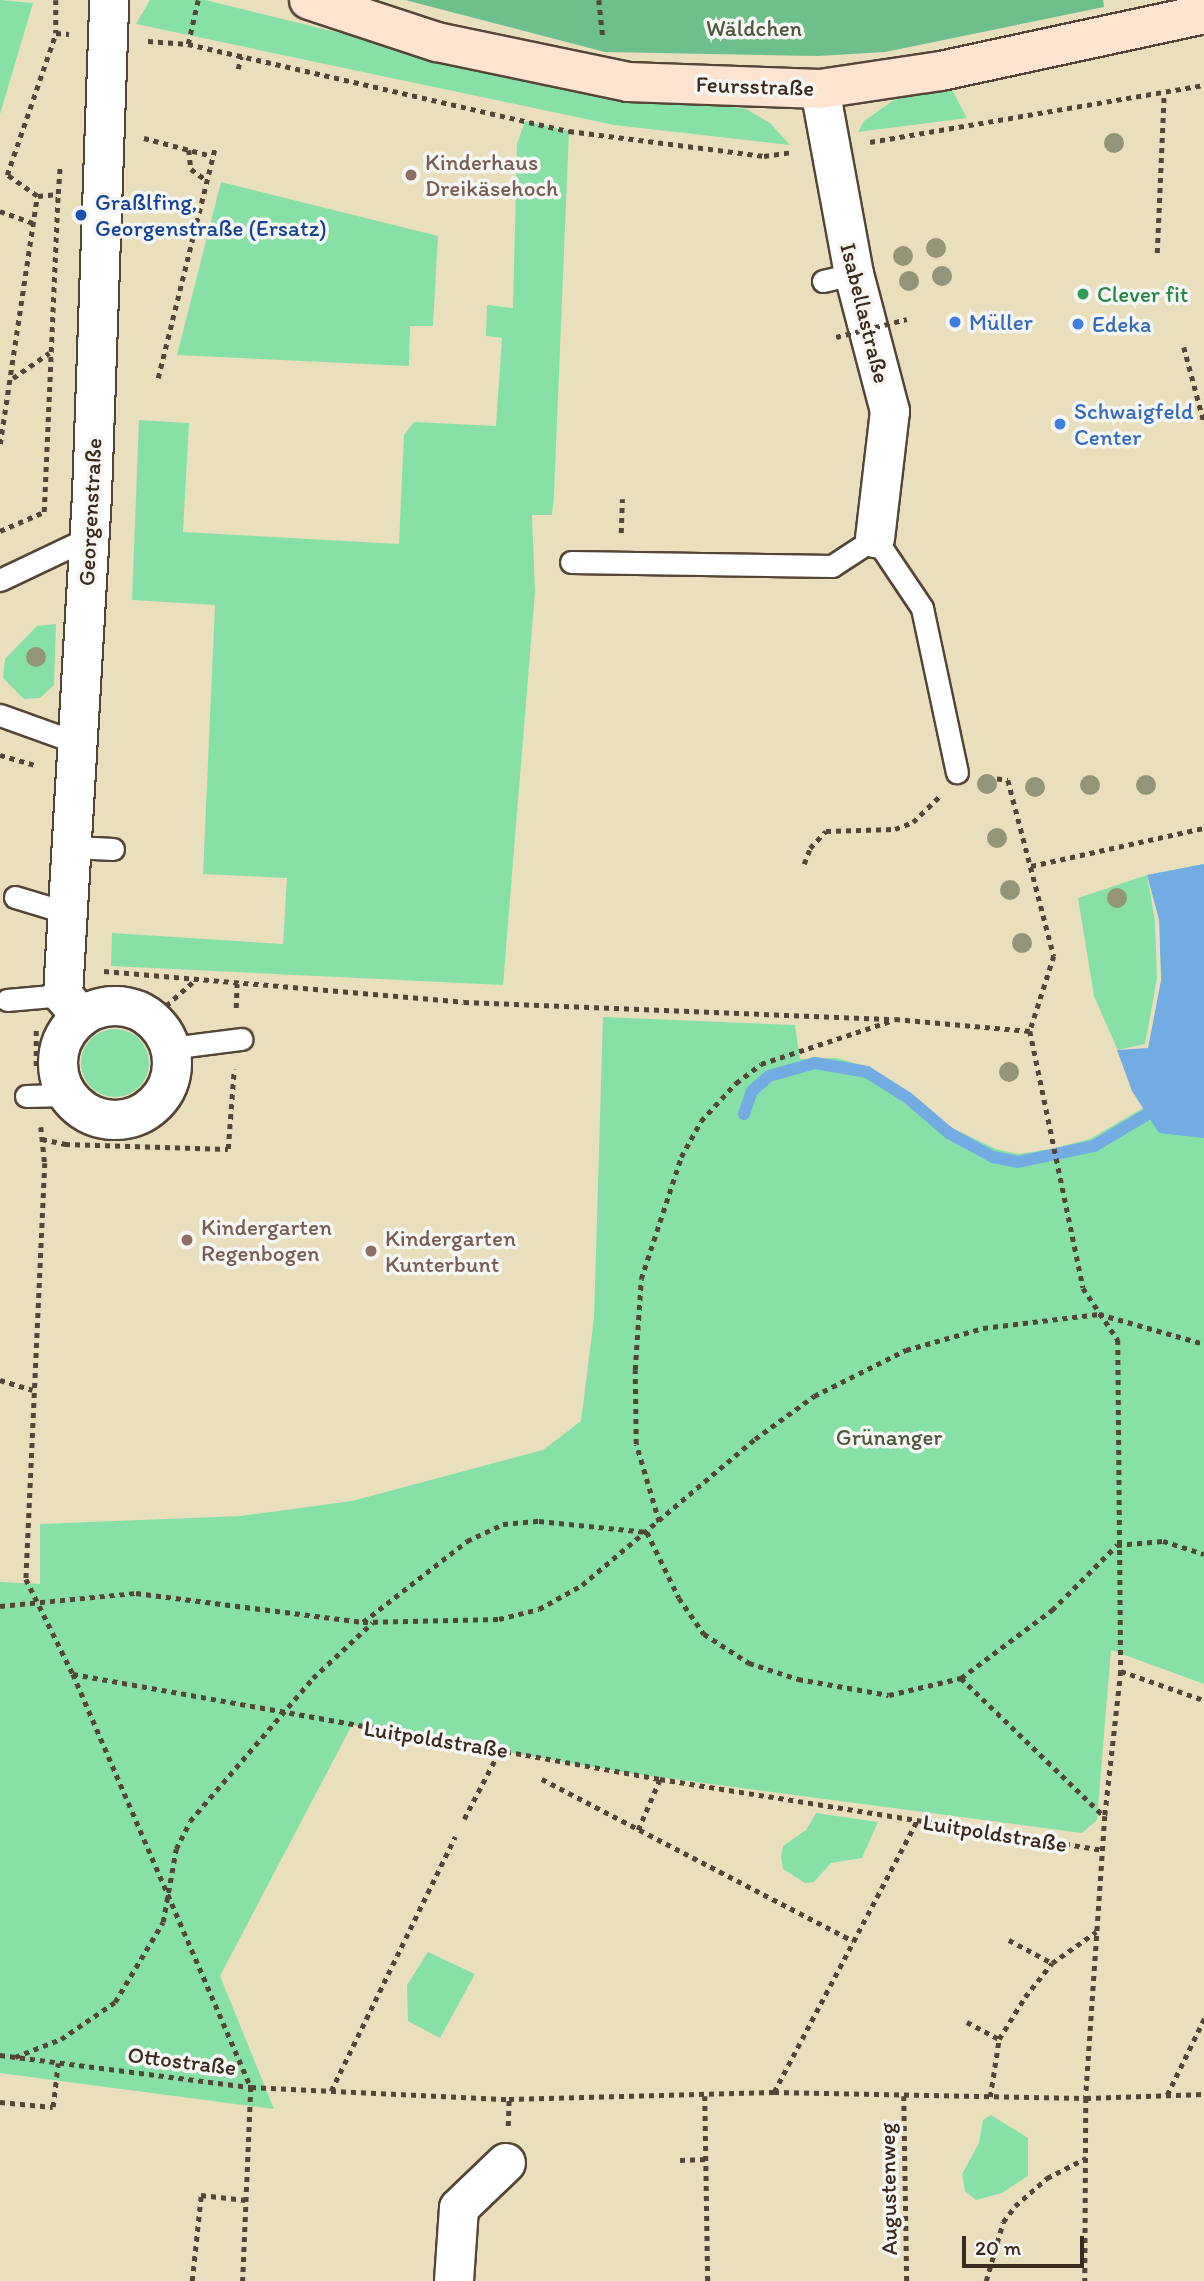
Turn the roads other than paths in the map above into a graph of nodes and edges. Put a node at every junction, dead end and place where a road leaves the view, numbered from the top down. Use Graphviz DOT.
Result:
graph roads {
  1 [pos="109,0"];
  2 [pos="309,0"];
  3 [pos="1204,13"];
  4 [pos="820,89"];
  5 [pos="90,537"];
  6 [pos="875,538"];
  7 [pos="571,562"];
  8 [pos="0,580"];
  9 [pos="0,715"];
  10 [pos="78,743"];
  11 [pos="957,772"];
  12 [pos="73,847"];
  13 [pos="113,849"];
  14 [pos="15,897"];
  15 [pos="68,913"];
  16 [pos="62,994"];
  17 [pos="7,1000"];
  18 [pos="161,1033"];
  19 [pos="238,1039"];
  20 [pos="506,2163"];
  21 [pos="454,2281"];
  1 -- 5 [label="street, Georgenstraße"];
  2 -- 4 [label="street, Feursstraße"];
  3 -- 4 [label="street, Feursstraße"];
  4 -- 6 [label="street, Isabellastraße"];
  5 -- 8 [label="lane"];
  5 -- 10 [label="street, Georgenstraße"];
  6 -- 7 [label="lane"];
  6 -- 11 [label="lane"];
  9 -- 10 [label="lane"];
  10 -- 12 [label="street, Georgenstraße"];
  12 -- 13 [label="lane"];
  12 -- 15 [label="street, Georgenstraße"];
  14 -- 15 [label="lane"];
  15 -- 16 [label="street, Georgenstraße"];
  16 -- 17 [label="lane"];
  16 -- 18 [label="street"];
  16 -- 18 [label="street"];
  18 -- 19 [label="lane"];
  20 -- 21 [label="street"];
}
